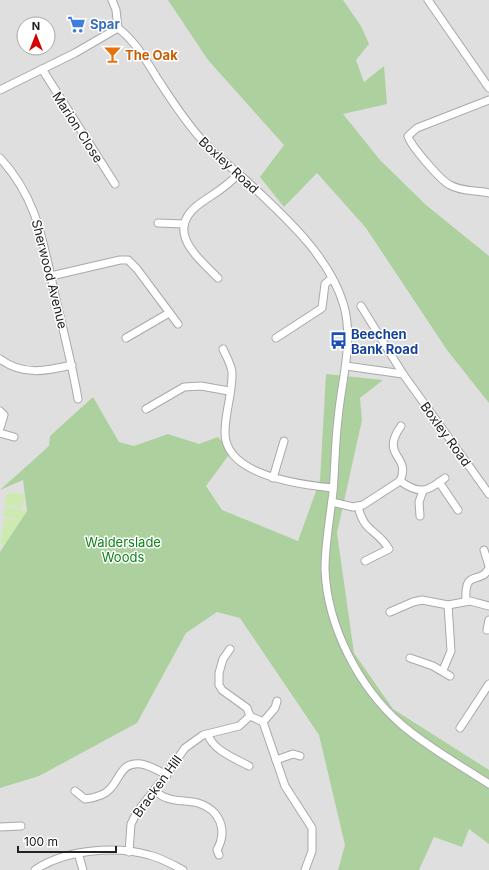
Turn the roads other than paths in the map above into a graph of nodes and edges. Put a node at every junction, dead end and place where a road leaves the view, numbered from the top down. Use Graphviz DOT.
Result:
graph roads {
  1 [pos="112,0"];
  2 [pos="428,0"];
  3 [pos="118,28"];
  4 [pos="42,69"];
  5 [pos="489,88"];
  6 [pos="0,90"];
  7 [pos="489,100"];
  8 [pos="0,158"];
  9 [pos="238,174"];
  10 [pos="115,184"];
  11 [pos="489,193"];
  12 [pos="158,223"];
  13 [pos="184,224"];
  14 [pos="51,276"];
  15 [pos="218,278"];
  16 [pos="332,278"];
  17 [pos="361,306"];
  18 [pos="169,312"];
  19 [pos="178,324"];
  20 [pos="126,338"];
  21 [pos="276,338"];
  22 [pos="223,349"];
  23 [pos="0,359"];
  24 [pos="72,365"];
  25 [pos="346,366"];
  26 [pos="403,374"];
  27 [pos="229,391"];
  28 [pos="78,400"];
  29 [pos="146,409"];
  30 [pos="0,411"];
  31 [pos="401,426"];
  32 [pos="0,428"];
  33 [pos="0,433"];
  34 [pos="14,437"];
  35 [pos="284,441"];
  36 [pos="273,478"];
  37 [pos="400,481"];
  38 [pos="333,488"];
  39 [pos="424,491"];
  40 [pos="489,494"];
  41 [pos="332,502"];
  42 [pos="358,506"];
  43 [pos="458,510"];
  44 [pos="420,516"];
  45 [pos="484,550"];
  46 [pos="365,561"];
  47 [pos="489,567"];
  48 [pos="466,601"];
  49 [pos="448,605"];
  50 [pos="489,606"];
  51 [pos="390,612"];
  52 [pos="489,620"];
  53 [pos="487,630"];
  54 [pos="230,649"];
  55 [pos="410,658"];
  56 [pos="443,670"];
  57 [pos="450,676"];
  58 [pos="489,684"];
  59 [pos="276,701"];
  60 [pos="250,716"];
  61 [pos="262,722"];
  62 [pos="460,728"];
  63 [pos="208,734"];
  64 [pos="300,756"];
  65 [pos="276,760"];
  66 [pos="249,766"];
  67 [pos="167,774"];
  68 [pos="489,784"];
  69 [pos="154,790"];
  70 [pos="75,791"];
  71 [pos="21,826"];
  72 [pos="0,827"];
  73 [pos="128,852"];
  74 [pos="78,853"];
  75 [pos="219,855"];
  76 [pos="171,867"];
  77 [pos="35,870"];
  78 [pos="83,870"];
  79 [pos="183,870"];
  80 [pos="305,870"];
  1 -- 3 [label="street"];
  2 -- 5 [label="street"];
  3 -- 4 [label="street"];
  3 -- 9 [label="street, Boxley Road"];
  4 -- 6 [label="street"];
  4 -- 10 [label="street, Marion Close"];
  7 -- 11 [label="street"];
  8 -- 14 [label="street, Sherwood Avenue"];
  9 -- 13 [label="street"];
  9 -- 16 [label="street, Boxley Road"];
  12 -- 13 [label="street"];
  13 -- 15 [label="street"];
  14 -- 18 [label="street"];
  14 -- 24 [label="street, Sherwood Avenue"];
  16 -- 21 [label="street"];
  16 -- 25 [label="street"];
  17 -- 26 [label="street, Boxley Road"];
  18 -- 19 [label="street"];
  18 -- 20 [label="street"];
  22 -- 27 [label="street"];
  23 -- 24 [label="street"];
  24 -- 28 [label="street, Sherwood Avenue"];
  25 -- 26 [label="street"];
  25 -- 38 [label="street"];
  26 -- 40 [label="street, Boxley Road"];
  27 -- 29 [label="street"];
  27 -- 36 [label="street"];
  30 -- 32 [label="street"];
  31 -- 37 [label="street"];
  33 -- 34 [label="street"];
  35 -- 36 [label="street"];
  36 -- 38 [label="street"];
  37 -- 39 [label="street"];
  37 -- 42 [label="street"];
  38 -- 41 [label="street"];
  39 -- 43 [label="street"];
  39 -- 44 [label="street"];
  41 -- 42 [label="street"];
  41 -- 68 [label="street"];
  42 -- 46 [label="street"];
  45 -- 47 [label="street"];
  47 -- 48 [label="street"];
  48 -- 49 [label="street"];
  48 -- 50 [label="street"];
  49 -- 51 [label="street"];
  49 -- 56 [label="street"];
  52 -- 53 [label="street"];
  54 -- 60 [label="street"];
  55 -- 56 [label="street"];
  56 -- 57 [label="street"];
  58 -- 62 [label="street"];
  59 -- 61 [label="street"];
  60 -- 61 [label="street"];
  60 -- 63 [label="street, Bracken Hill"];
  61 -- 65 [label="street"];
  63 -- 66 [label="street"];
  63 -- 67 [label="street, Bracken Hill"];
  64 -- 65 [label="street"];
  65 -- 80 [label="street"];
  67 -- 69 [label="street, Bracken Hill"];
  67 -- 70 [label="street"];
  69 -- 73 [label="street, Bracken Hill"];
  69 -- 75 [label="street"];
  71 -- 72 [label="street"];
  73 -- 74 [label="street"];
  73 -- 76 [label="street"];
  74 -- 77 [label="street"];
  74 -- 78 [label="street"];
  76 -- 79 [label="street"];
}
